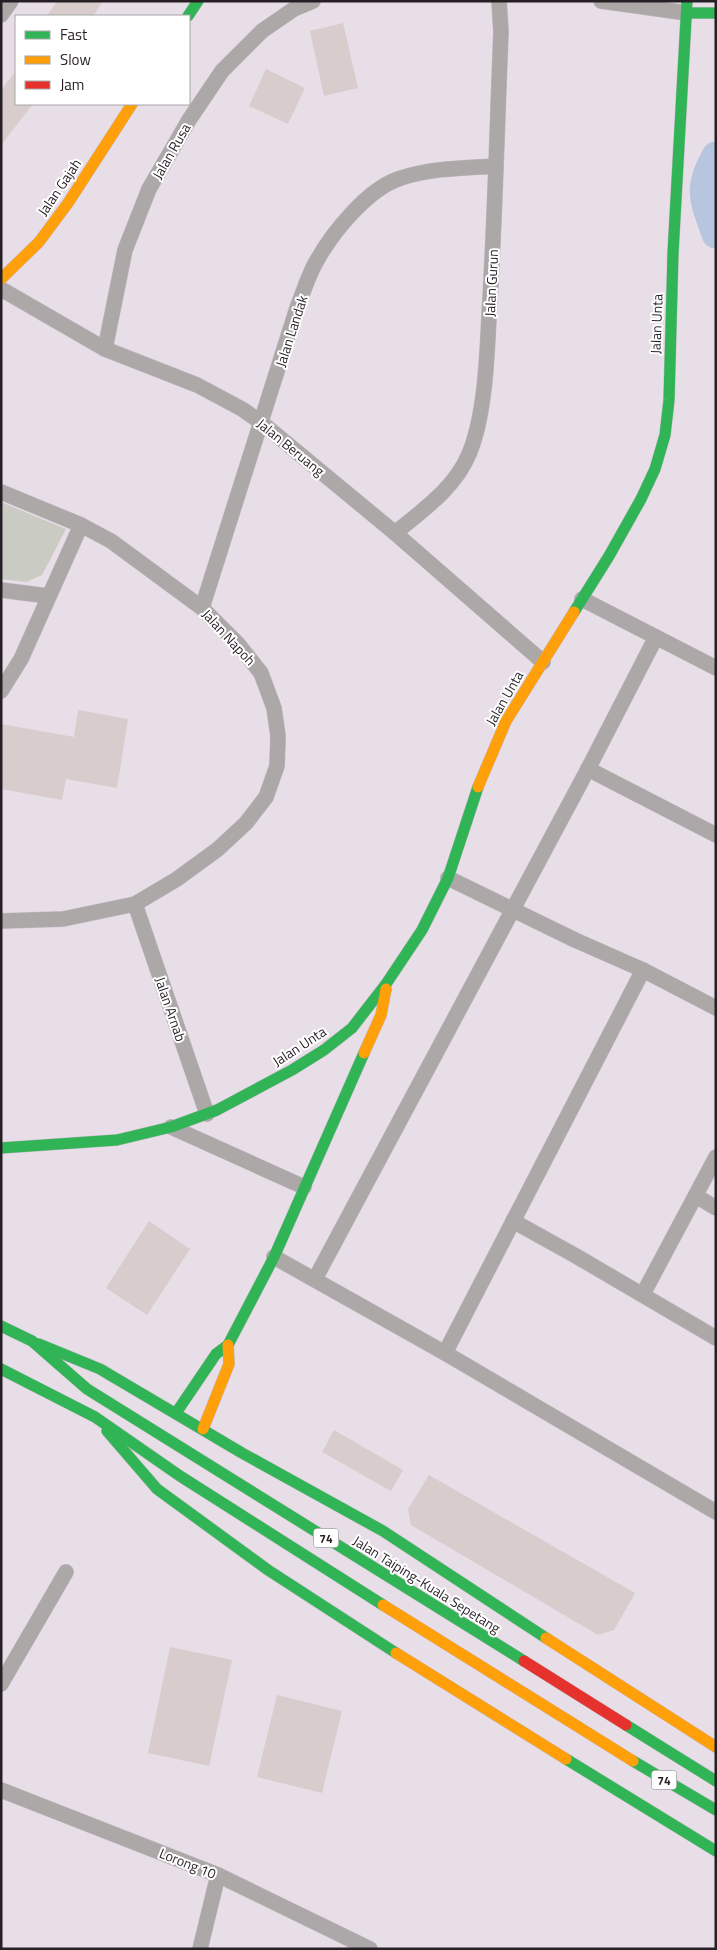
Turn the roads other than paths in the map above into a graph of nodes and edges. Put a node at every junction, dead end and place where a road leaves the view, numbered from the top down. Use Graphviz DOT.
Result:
graph roads {
  1 [pos="198,1"];
  2 [pos="313,1"];
  3 [pos="499,1"];
  4 [pos="602,1"];
  5 [pos="687,7"];
  6 [pos="716,13"];
  7 [pos="189,15"];
  8 [pos="131,105"];
  9 [pos="495,166"];
  10 [pos="1,279"];
  11 [pos="1,289"];
  12 [pos="105,349"];
  13 [pos="262,423"];
  14 [pos="1,492"];
  15 [pos="81,525"];
  16 [pos="394,533"];
  17 [pos="1,590"];
  18 [pos="48,596"];
  19 [pos="582,599"];
  20 [pos="202,608"];
  21 [pos="656,637"];
  22 [pos="543,662"];
  23 [pos="716,668"];
  24 [pos="1,691"];
  25 [pos="588,769"];
  26 [pos="716,835"];
  27 [pos="448,878"];
  28 [pos="135,904"];
  29 [pos="513,909"];
  30 [pos="1,922"];
  31 [pos="643,970"];
  32 [pos="386,984"];
  33 [pos="716,1008"];
  34 [pos="352,1028"];
  35 [pos="349,1086"];
  36 [pos="207,1114"];
  37 [pos="171,1127"];
  38 [pos="1,1148"];
  39 [pos="716,1157"];
  40 [pos="304,1187"];
  41 [pos="696,1196"];
  42 [pos="716,1208"];
  43 [pos="513,1221"];
  44 [pos="274,1257"];
  45 [pos="315,1279"];
  46 [pos="643,1294"];
  47 [pos="1,1326"];
  48 [pos="716,1338"];
  49 [pos="32,1341"];
  50 [pos="228,1345"];
  51 [pos="445,1353"];
  52 [pos="1,1369"];
  53 [pos="176,1413"];
  54 [pos="95,1417"];
  55 [pos="203,1429"];
  56 [pos="716,1512"];
  57 [pos="66,1572"];
  58 [pos="1,1684"];
  59 [pos="716,1747"];
  60 [pos="716,1781"];
  61 [pos="1,1790"];
  62 [pos="716,1810"];
  63 [pos="716,1851"];
  64 [pos="218,1875"];
  65 [pos="200,1949"];
  66 [pos="370,1949"];
  1 -- 7 [label="main road"];
  2 -- 12 [label="street, Jalan Rusa"];
  3 -- 9 [label="street, Jalan Gurun"];
  4 -- 5 [label="street"];
  5 -- 6 [label="main road"];
  5 -- 19 [label="main road, Jalan Unta"];
  8 -- 10 [label="main road, Jalan Gajah"];
  9 -- 13 [label="street, Jalan Landak"];
  9 -- 16 [label="street, Jalan Gurun"];
  11 -- 12 [label="street, Jalan Beruang"];
  12 -- 13 [label="street, Jalan Beruang"];
  13 -- 16 [label="street, Jalan Beruang"];
  13 -- 20 [label="street, Jalan Landak"];
  14 -- 15 [label="street, Jalan Napoh"];
  15 -- 18 [label="street"];
  15 -- 20 [label="street, Jalan Napoh"];
  16 -- 22 [label="street, Jalan Beruang"];
  17 -- 18 [label="street"];
  18 -- 24 [label="street"];
  19 -- 21 [label="street"];
  19 -- 22 [label="main road, Jalan Unta"];
  20 -- 28 [label="street, Jalan Napoh"];
  21 -- 23 [label="street"];
  21 -- 25 [label="street"];
  22 -- 27 [label="main road, Jalan Unta"];
  25 -- 26 [label="street"];
  25 -- 29 [label="street"];
  27 -- 29 [label="street"];
  27 -- 32 [label="main road, Jalan Unta"];
  28 -- 30 [label="street, Jalan Napoh"];
  28 -- 36 [label="street, Jalan Arnab"];
  29 -- 31 [label="street"];
  29 -- 45 [label="street"];
  31 -- 33 [label="street"];
  31 -- 43 [label="street"];
  32 -- 34 [label="main road, Jalan Unta"];
  32 -- 35 [label="main road"];
  34 -- 35 [label="main road"];
  34 -- 36 [label="main road, Jalan Unta"];
  35 -- 40 [label="main road"];
  36 -- 37 [label="main road, Jalan Unta"];
  37 -- 38 [label="main road, Jalan Unta"];
  37 -- 40 [label="street"];
  39 -- 41 [label="street"];
  40 -- 44 [label="main road"];
  41 -- 42 [label="street"];
  41 -- 46 [label="street"];
  43 -- 46 [label="street"];
  43 -- 51 [label="street"];
  44 -- 45 [label="street"];
  44 -- 50 [label="main road"];
  45 -- 51 [label="street"];
  46 -- 48 [label="street"];
  47 -- 49 [label="main road, Jalan Taiping-Kuala Sepetang / 74"];
  49 -- 53 [label="main road"];
  49 -- 60 [label="main road, Jalan Taiping-Kuala Sepetang / 74"];
  50 -- 53 [label="main road"];
  50 -- 55 [label="main road"];
  51 -- 56 [label="street"];
  52 -- 54 [label="main road, 74"];
  53 -- 55 [label="main road"];
  54 -- 62 [label="main road, 74"];
  54 -- 63 [label="main road"];
  55 -- 59 [label="main road"];
  57 -- 58 [label="street"];
  61 -- 64 [label="street, Lorong 10"];
  64 -- 65 [label="street"];
  64 -- 66 [label="street, Lorong 10"];
}
